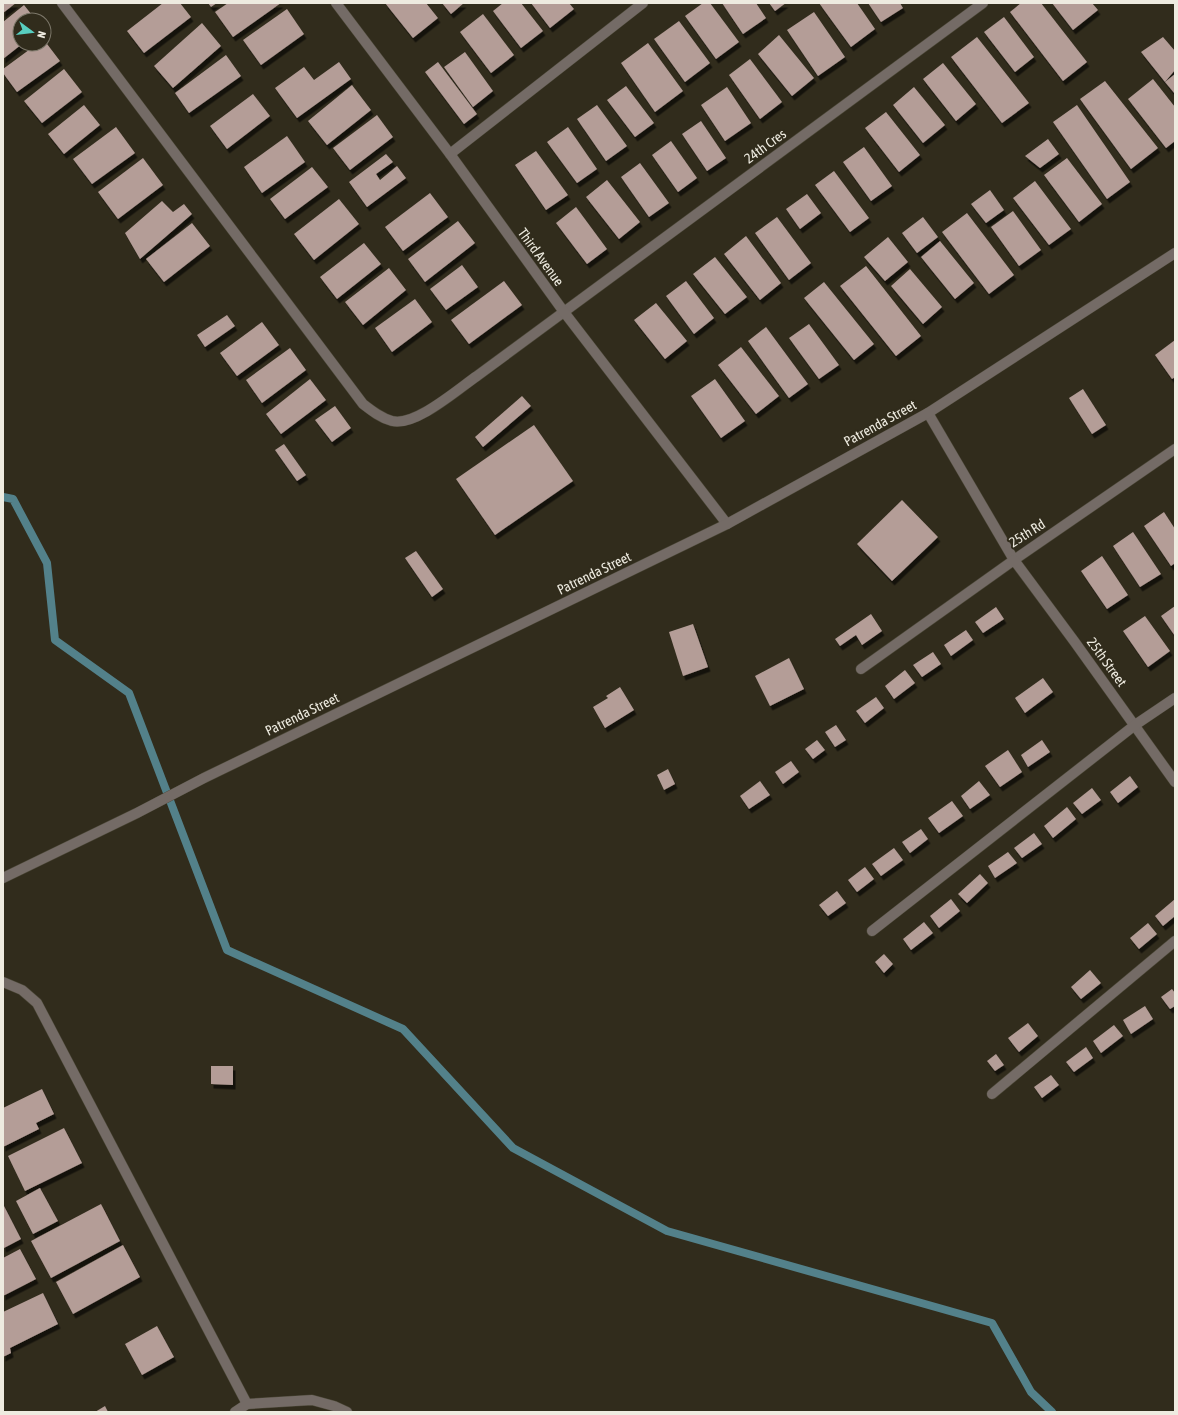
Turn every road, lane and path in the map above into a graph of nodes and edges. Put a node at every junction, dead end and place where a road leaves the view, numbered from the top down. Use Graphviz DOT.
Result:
graph roads {
  1 [pos="62,3"];
  2 [pos="336,3"];
  3 [pos="643,3"];
  4 [pos="984,3"];
  5 [pos="450,154"];
  6 [pos="1175,253"];
  7 [pos="564,312"];
  8 [pos="928,413"];
  9 [pos="1175,449"];
  10 [pos="727,524"];
  11 [pos="1014,560"];
  12 [pos="861,669"];
  13 [pos="1175,698"];
  14 [pos="1135,724"];
  15 [pos="1175,782"];
  16 [pos="3,878"];
  17 [pos="872,931"];
  18 [pos="1175,941"];
  19 [pos="3,982"];
  20 [pos="992,1094"];
  21 [pos="247,1404"];
  22 [pos="235,1412"];
  23 [pos="347,1412"];
  1 -- 7 [label="street, 24th Cres"];
  2 -- 5 [label="street, Third Avenue"];
  3 -- 5 [label="street"];
  4 -- 7 [label="street, 24th Cres"];
  5 -- 7 [label="street, Third Avenue"];
  6 -- 8 [label="street, Patrenda Street"];
  7 -- 10 [label="street, Third Avenue"];
  8 -- 10 [label="street, Patrenda Street"];
  8 -- 11 [label="street, 25th Rd"];
  9 -- 11 [label="street, 25th Rd"];
  10 -- 16 [label="street, Patrenda Street"];
  11 -- 12 [label="street"];
  11 -- 14 [label="street, 25th Street"];
  13 -- 14 [label="street"];
  14 -- 15 [label="street, 25th Street"];
  14 -- 17 [label="street"];
  18 -- 20 [label="street"];
  19 -- 21 [label="street"];
  21 -- 22 [label="street"];
  21 -- 23 [label="street"];
}
